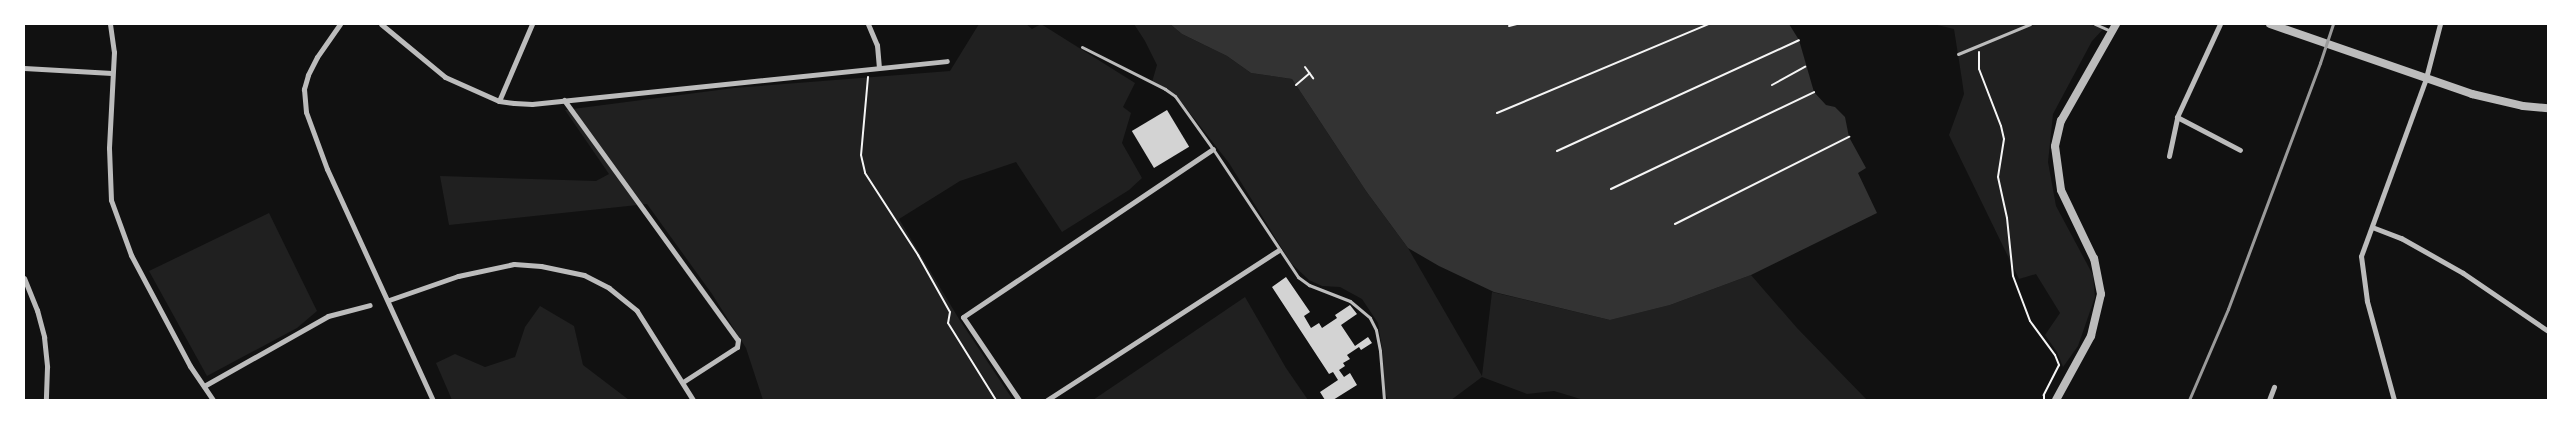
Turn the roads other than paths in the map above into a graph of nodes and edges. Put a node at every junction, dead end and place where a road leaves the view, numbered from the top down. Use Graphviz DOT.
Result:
graph roads {
  1 [pos="110,24"];
  2 [pos="340,24"];
  3 [pos="382,24"];
  4 [pos="532,24"];
  5 [pos="868,24"];
  6 [pos="2030,24"];
  7 [pos="2095,24"];
  8 [pos="2220,24"];
  9 [pos="2270,24"];
  10 [pos="2440,24"];
  11 [pos="2114,27"];
  12 [pos="1082,47"];
  13 [pos="1958,54"];
  14 [pos="946,61"];
  15 [pos="879,67"];
  16 [pos="24,68"];
  17 [pos="112,73"];
  18 [pos="2426,78"];
  19 [pos="564,100"];
  20 [pos="499,101"];
  21 [pos="2548,108"];
  22 [pos="2177,117"];
  23 [pos="1213,149"];
  24 [pos="2240,150"];
  25 [pos="2169,156"];
  26 [pos="2372,227"];
  27 [pos="1279,250"];
  28 [pos="24,278"];
  29 [pos="389,300"];
  30 [pos="370,305"];
  31 [pos="2548,330"];
  32 [pos="683,382"];
  33 [pos="204,386"];
  34 [pos="2274,387"];
  35 [pos="2059,399"];
  36 [pos="46,400"];
  37 [pos="213,400"];
  38 [pos="433,400"];
  39 [pos="693,400"];
  40 [pos="1019,400"];
  41 [pos="1047,400"];
  42 [pos="1384,400"];
  43 [pos="2269,400"];
  44 [pos="2394,400"];
  1 -- 17 [label="street"];
  2 -- 29 [label="street"];
  3 -- 20 [label="street"];
  4 -- 20 [label="street"];
  5 -- 15 [label="street"];
  6 -- 13 [label="lane"];
  7 -- 11 [label="lane"];
  8 -- 22 [label="street"];
  9 -- 18 [label="street"];
  10 -- 18 [label="street"];
  11 -- 35 [label="street"];
  12 -- 23 [label="lane"];
  14 -- 15 [label="street"];
  15 -- 19 [label="street"];
  16 -- 17 [label="street"];
  17 -- 33 [label="street"];
  18 -- 21 [label="street"];
  18 -- 26 [label="street"];
  19 -- 20 [label="street"];
  19 -- 32 [label="street"];
  22 -- 24 [label="street"];
  22 -- 25 [label="street"];
  23 -- 27 [label="lane"];
  23 -- 40 [label="street"];
  26 -- 31 [label="street"];
  26 -- 44 [label="street"];
  27 -- 41 [label="street"];
  27 -- 42 [label="lane"];
  28 -- 36 [label="street"];
  29 -- 32 [label="street"];
  29 -- 38 [label="street"];
  30 -- 33 [label="street"];
  32 -- 39 [label="street"];
  33 -- 37 [label="street"];
  34 -- 43 [label="street"];
}
